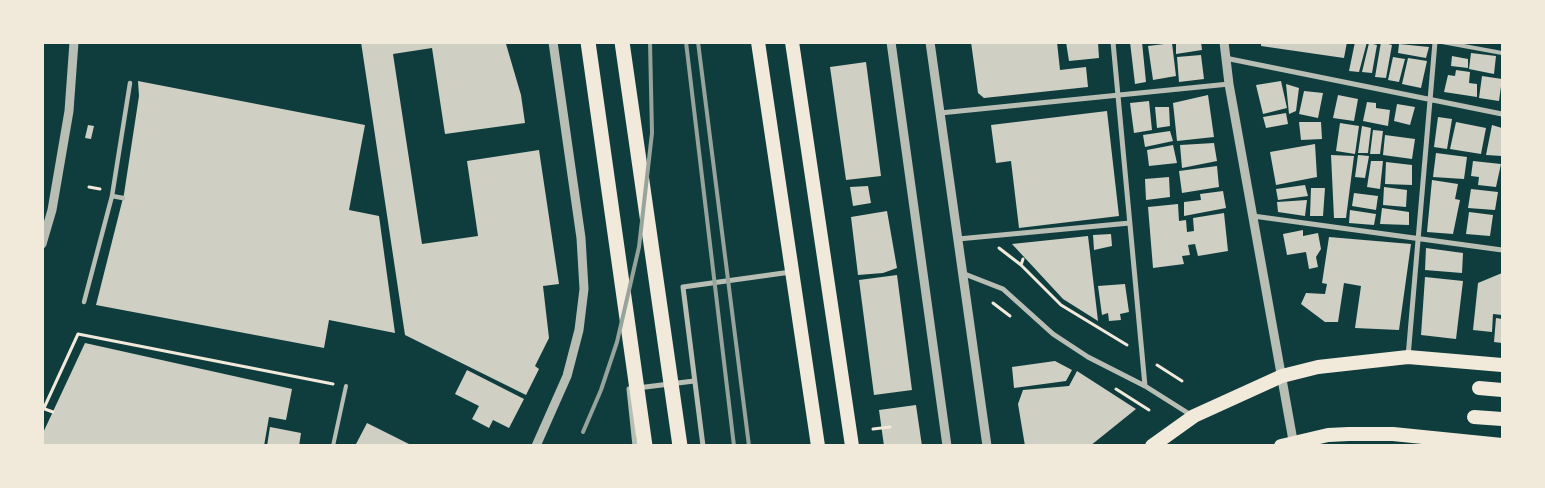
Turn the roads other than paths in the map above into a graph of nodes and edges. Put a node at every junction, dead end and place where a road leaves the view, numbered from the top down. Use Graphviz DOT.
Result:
graph roads {
  1 [pos="74,42"];
  2 [pos="553,42"];
  3 [pos="588,42"];
  4 [pos="622,42"];
  5 [pos="758,42"];
  6 [pos="792,42"];
  7 [pos="891,42"];
  8 [pos="930,42"];
  9 [pos="1113,42"];
  10 [pos="1224,42"];
  11 [pos="1435,42"];
  12 [pos="1442,42"];
  13 [pos="1502,53"];
  14 [pos="1225,58"];
  15 [pos="130,83"];
  16 [pos="1229,84"];
  17 [pos="1118,96"];
  18 [pos="1430,100"];
  19 [pos="940,113"];
  20 [pos="1502,114"];
  21 [pos="112,196"];
  22 [pos="123,198"];
  23 [pos="1253,216"];
  24 [pos="1130,223"];
  25 [pos="1417,238"];
  26 [pos="958,239"];
  27 [pos="42,244"];
  28 [pos="1502,250"];
  29 [pos="791,272"];
  30 [pos="962,272"];
  31 [pos="84,302"];
  32 [pos="1408,357"];
  33 [pos="1502,365"];
  34 [pos="1282,376"];
  35 [pos="694,381"];
  36 [pos="346,386"];
  37 [pos="1145,386"];
  38 [pos="1478,388"];
  39 [pos="1502,390"];
  40 [pos="1194,416"];
  41 [pos="1474,417"];
  42 [pos="1502,419"];
  43 [pos="1289,444"];
  44 [pos="1502,445"];
  45 [pos="333,446"];
  46 [pos="536,446"];
  47 [pos="635,446"];
  48 [pos="645,446"];
  49 [pos="680,446"];
  50 [pos="703,446"];
  51 [pos="818,446"];
  52 [pos="852,446"];
  53 [pos="947,446"];
  54 [pos="987,446"];
  55 [pos="1152,446"];
  1 -- 27 [label="street"];
  2 -- 46 [label="street"];
  3 -- 48 [label="highway"];
  4 -- 49 [label="highway"];
  5 -- 29 [label="highway"];
  6 -- 52 [label="highway"];
  7 -- 53 [label="street"];
  8 -- 19 [label="street"];
  9 -- 17 [label="street"];
  10 -- 14 [label="street"];
  11 -- 18 [label="street"];
  12 -- 13 [label="lane"];
  14 -- 16 [label="street"];
  14 -- 18 [label="street"];
  15 -- 21 [label="street"];
  16 -- 17 [label="street"];
  16 -- 23 [label="street"];
  17 -- 19 [label="street"];
  17 -- 24 [label="street"];
  18 -- 20 [label="street"];
  18 -- 25 [label="street"];
  19 -- 26 [label="street"];
  21 -- 22 [label="street"];
  21 -- 31 [label="street"];
  23 -- 25 [label="street"];
  23 -- 34 [label="street"];
  24 -- 26 [label="street"];
  24 -- 37 [label="street"];
  25 -- 28 [label="street"];
  25 -- 32 [label="street"];
  26 -- 30 [label="street"];
  29 -- 35 [label="street"];
  29 -- 51 [label="highway"];
  30 -- 37 [label="street"];
  30 -- 54 [label="street"];
  32 -- 33 [label="highway"];
  32 -- 34 [label="highway"];
  34 -- 40 [label="highway"];
  34 -- 43 [label="street"];
  35 -- 47 [label="street"];
  35 -- 50 [label="street"];
  36 -- 45 [label="lane"];
  37 -- 40 [label="street"];
  38 -- 39 [label="highway"];
  40 -- 55 [label="highway"];
  41 -- 42 [label="highway"];
  43 -- 44 [label="highway"];
}
